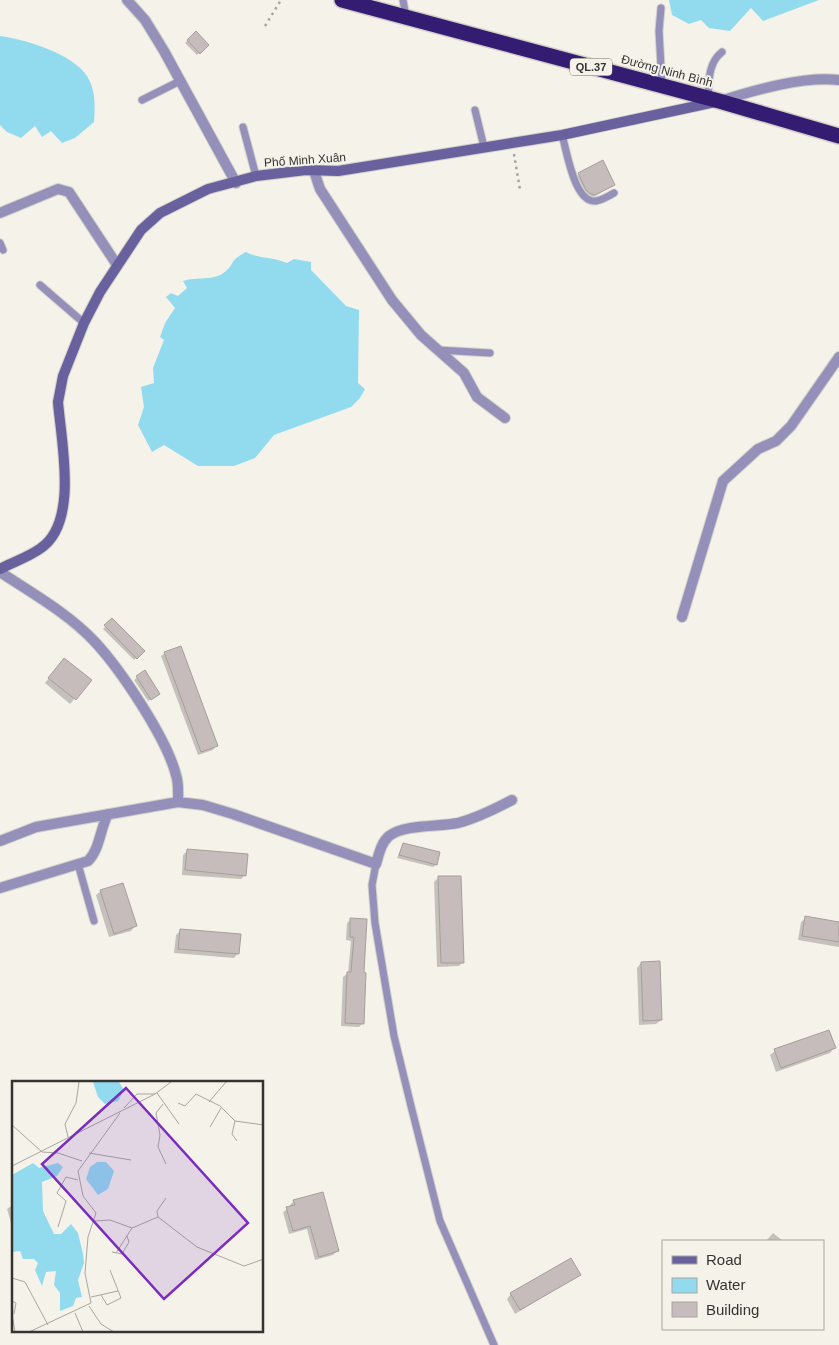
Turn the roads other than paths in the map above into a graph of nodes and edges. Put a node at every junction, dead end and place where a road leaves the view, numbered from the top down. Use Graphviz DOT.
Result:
graph roads {
  1 [pos="342,0"];
  2 [pos="403,0"];
  3 [pos="131,1"];
  4 [pos="661,8"];
  5 [pos="406,17"];
  6 [pos="722,52"];
  7 [pos="839,80"];
  8 [pos="180,81"];
  9 [pos="662,86"];
  10 [pos="713,99"];
  11 [pos="142,100"];
  12 [pos="474,110"];
  13 [pos="243,127"];
  14 [pos="562,134"];
  15 [pos="839,136"];
  16 [pos="484,147"];
  17 [pos="314,171"];
  18 [pos="256,176"];
  19 [pos="236,183"];
  20 [pos="614,192"];
  21 [pos="0,213"];
  22 [pos="117,265"];
  23 [pos="40,285"];
  24 [pos="84,323"];
  25 [pos="438,350"];
  26 [pos="490,352"];
  27 [pos="839,357"];
  28 [pos="505,418"];
  29 [pos="0,570"];
  30 [pos="682,618"];
  31 [pos="512,800"];
  32 [pos="178,802"];
  33 [pos="108,814"];
  34 [pos="0,841"];
  35 [pos="78,864"];
  36 [pos="376,864"];
  37 [pos="0,888"];
  38 [pos="94,921"];
  39 [pos="494,1345"];
  1 -- 5 [label="highway, Đường Ninh Bình / QL.37"];
  2 -- 5 [label="lane"];
  3 -- 8 [label="street"];
  4 -- 9 [label="lane"];
  5 -- 9 [label="highway, Đường Ninh Bình / QL.37"];
  6 -- 10 [label="lane"];
  7 -- 10 [label="street"];
  8 -- 11 [label="lane"];
  8 -- 19 [label="street"];
  9 -- 10 [label="highway, Đường Ninh Bình / QL.37"];
  10 -- 14 [label="street, Phố Minh Xuân"];
  10 -- 15 [label="highway, Đường Ninh Bình / QL.37"];
  12 -- 16 [label="lane"];
  13 -- 18 [label="lane"];
  14 -- 16 [label="street, Phố Minh Xuân"];
  14 -- 20 [label="lane"];
  16 -- 17 [label="street, Phố Minh Xuân"];
  17 -- 18 [label="street, Phố Minh Xuân"];
  17 -- 25 [label="street"];
  18 -- 19 [label="street, Phố Minh Xuân"];
  19 -- 22 [label="street, Phố Minh Xuân"];
  21 -- 22 [label="street"];
  22 -- 24 [label="street, Phố Minh Xuân"];
  23 -- 24 [label="lane"];
  24 -- 29 [label="street, Phố Minh Xuân"];
  25 -- 26 [label="lane"];
  25 -- 28 [label="street"];
  27 -- 30 [label="street"];
  29 -- 32 [label="street"];
  31 -- 36 [label="street"];
  32 -- 33 [label="street"];
  32 -- 36 [label="street"];
  33 -- 34 [label="street"];
  33 -- 35 [label="street"];
  35 -- 37 [label="street"];
  35 -- 38 [label="lane"];
  36 -- 39 [label="lane"];
}
